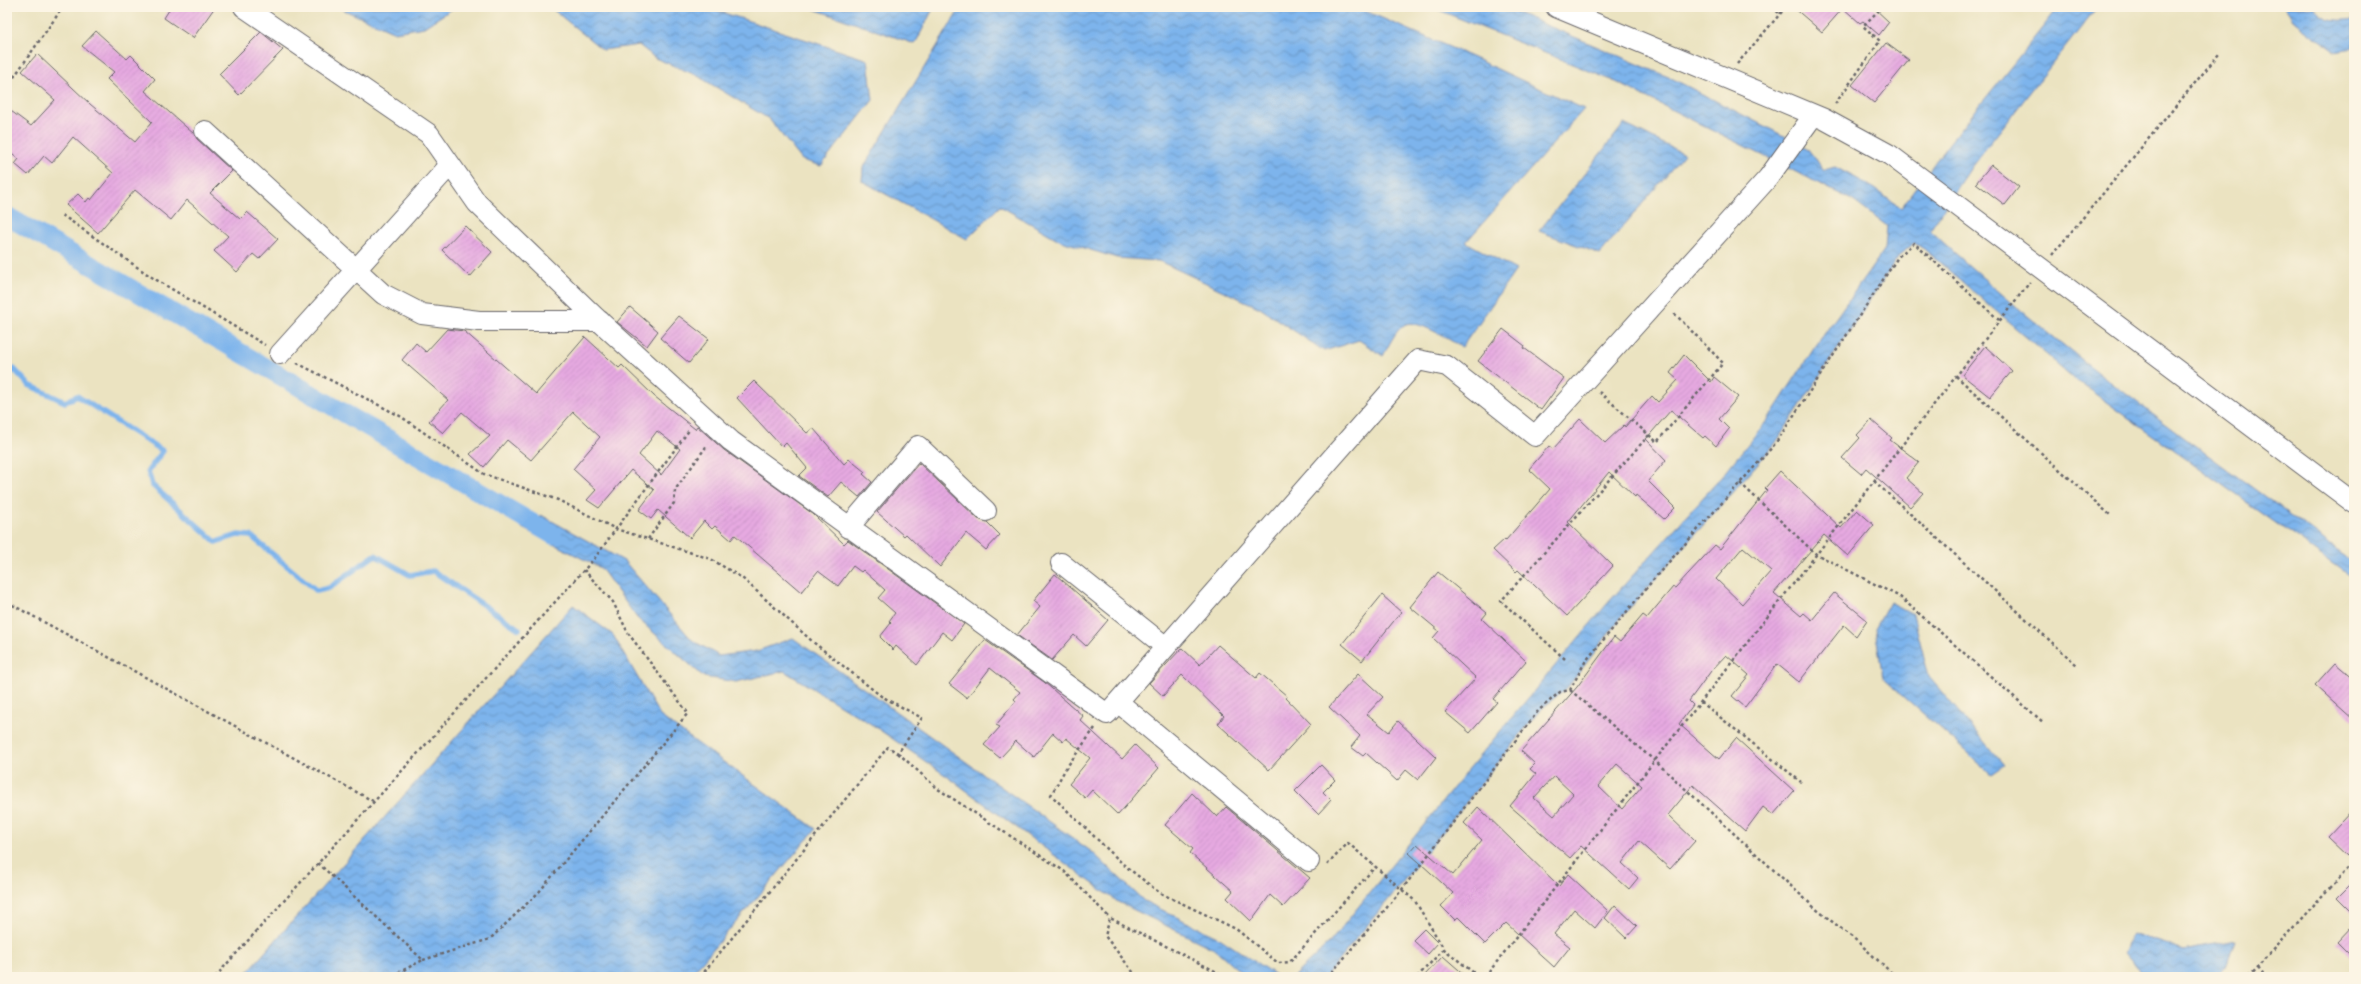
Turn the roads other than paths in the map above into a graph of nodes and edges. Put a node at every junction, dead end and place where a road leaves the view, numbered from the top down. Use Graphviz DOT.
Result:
graph roads {
  1 [pos="244,7"];
  2 [pos="1556,7"];
  3 [pos="1819,117"];
  4 [pos="206,131"];
  5 [pos="450,165"];
  6 [pos="356,270"];
  7 [pos="600,321"];
  8 [pos="280,354"];
  9 [pos="2354,503"];
  10 [pos="986,511"];
  11 [pos="848,528"];
  12 [pos="1061,563"];
  13 [pos="1166,647"];
  14 [pos="1112,708"];
  15 [pos="1309,861"];
  1 -- 5 [label="street"];
  2 -- 3 [label="street"];
  3 -- 9 [label="street"];
  3 -- 13 [label="street"];
  4 -- 6 [label="street"];
  5 -- 6 [label="street"];
  5 -- 7 [label="street"];
  6 -- 7 [label="street"];
  6 -- 8 [label="street"];
  7 -- 11 [label="street"];
  10 -- 11 [label="street"];
  11 -- 14 [label="street"];
  12 -- 13 [label="street"];
  13 -- 14 [label="street"];
  14 -- 15 [label="street"];
}
